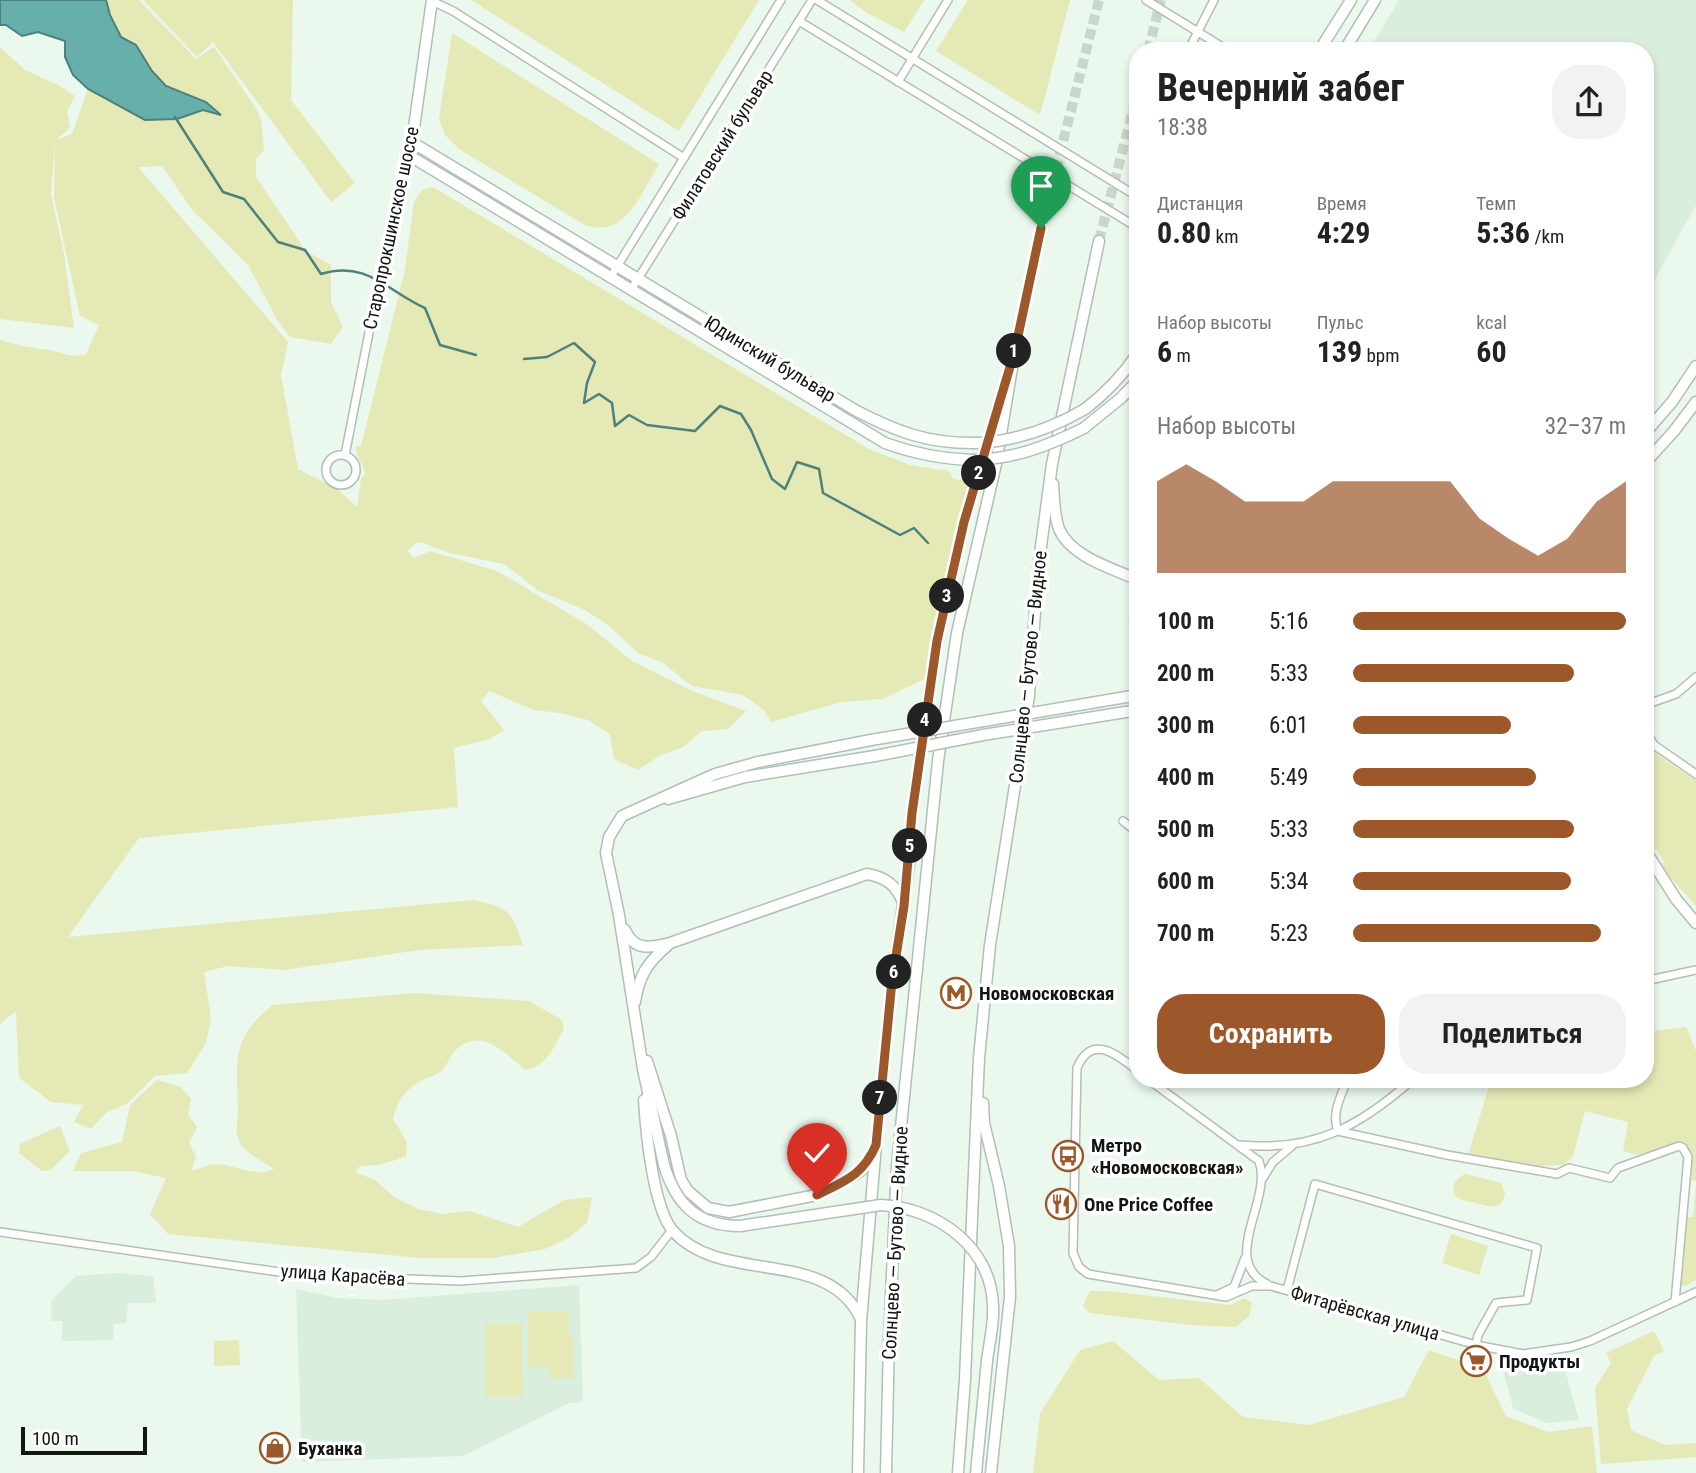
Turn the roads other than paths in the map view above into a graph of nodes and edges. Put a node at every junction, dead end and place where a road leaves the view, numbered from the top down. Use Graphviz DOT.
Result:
graph roads {
  1 [pos="432,0"];
  2 [pos="781,0"];
  3 [pos="815,0"];
  4 [pos="948,0"];
  5 [pos="1146,0"];
  6 [pos="1214,0"];
  7 [pos="1351,0"];
  8 [pos="1375,0"];
  9 [pos="799,21"];
  10 [pos="1197,31"];
  11 [pos="1192,42"];
  12 [pos="1215,42"];
  13 [pos="1325,42"];
  14 [pos="1349,42"];
  15 [pos="913,59"];
  16 [pos="898,82"];
  17 [pos="410,141"];
  18 [pos="410,156"];
  19 [pos="684,158"];
  20 [pos="1129,191"];
  21 [pos="1129,219"];
  22 [pos="1041,228"];
  23 [pos="1099,241"];
  24 [pos="617,267"];
  25 [pos="610,278"];
  26 [pos="638,279"];
  27 [pos="631,290"];
  28 [pos="1015,350"];
  29 [pos="1129,366"];
  30 [pos="1696,366"];
  31 [pos="1129,390"];
  32 [pos="1696,402"];
  33 [pos="1654,423"];
  34 [pos="345,455"];
  35 [pos="1654,455"];
  36 [pos="1052,464"];
  37 [pos="1129,576"];
  38 [pos="1696,677"];
  39 [pos="1129,697"];
  40 [pos="1654,702"];
  41 [pos="1129,711"];
  42 [pos="1654,745"];
  43 [pos="1696,774"];
  44 [pos="644,805"];
  45 [pos="1123,821"];
  46 [pos="1129,826"];
  47 [pos="1654,864"];
  48 [pos="904,906"];
  49 [pos="621,921"];
  50 [pos="1696,923"];
  51 [pos="670,943"];
  52 [pos="1696,970"];
  53 [pos="1654,979"];
  54 [pos="633,1016"];
  55 [pos="636,1030"];
  56 [pos="979,1058"];
  57 [pos="1129,1065"];
  58 [pos="643,1069"];
  59 [pos="1160,1088"];
  60 [pos="1344,1088"];
  61 [pos="1402,1088"];
  62 [pos="1338,1130"];
  63 [pos="876,1145"];
  64 [pos="1240,1145"];
  65 [pos="1292,1146"];
  66 [pos="1263,1179"];
  67 [pos="672,1230"];
  68 [pos="0,1232"];
  69 [pos="1246,1254"];
  70 [pos="1271,1286"];
  71 [pos="1287,1290"];
  72 [pos="1696,1292"];
  73 [pos="1212,1296"];
  74 [pos="1675,1302"];
  75 [pos="861,1321"];
  76 [pos="1476,1345"];
  77 [pos="858,1473"];
  78 [pos="886,1473"];
  79 [pos="958,1473"];
  80 [pos="977,1473"];
  81 [pos="992,1473"];
  1 -- 17 [label="main road, Старопрокшинское шоссе"];
  1 -- 19 [label="street"];
  2 -- 19 [label="street, Филатовский бульвар"];
  3 -- 9 [label="street, Филатовский бульвар"];
  3 -- 15 [label="street"];
  4 -- 15 [label="street"];
  5 -- 10 [label="street"];
  6 -- 10 [label="street"];
  7 -- 13 [label="main road"];
  8 -- 14 [label="main road"];
  9 -- 16 [label="street"];
  9 -- 26 [label="street, Филатовский бульвар"];
  10 -- 11 [label="street"];
  10 -- 12 [label="street"];
  15 -- 16 [label="street"];
  15 -- 20 [label="street"];
  16 -- 21 [label="street"];
  17 -- 18 [label="main road, Старопрокшинское шоссе"];
  17 -- 24 [label="main road, Юдинский бульвар"];
  18 -- 25 [label="main road, Юдинский бульвар"];
  18 -- 34 [label="street, Старопрокшинское шоссе"];
  19 -- 24 [label="street, Филатовский бульвар"];
  22 -- 28 [label="main road, Солнцево — Бутово — Видное"];
  23 -- 36 [label="main road, Солнцево — Бутово — Видное"];
  24 -- 25 [label="street, Филатовский бульвар"];
  24 -- 26 [label="main road, Юдинский бульвар"];
  25 -- 27 [label="main road, Юдинский бульвар"];
  26 -- 27 [label="street, Филатовский бульвар"];
  26 -- 29 [label="main road, Юдинский бульвар, bridge"];
  27 -- 31 [label="main road, Юдинский бульвар, bridge"];
  28 -- 48 [label="main road"];
  28 -- 78 [label="main road, Солнцево — Бутово — Видное"];
  30 -- 33 [label="main road"];
  32 -- 35 [label="main road"];
  34 -- 34 [label="street, Старопрокшинское шоссе"];
  36 -- 37 [label="main road"];
  36 -- 56 [label="main road, Солнцево — Бутово — Видное"];
  38 -- 40 [label="street"];
  39 -- 44 [label="main road, bridge"];
  41 -- 44 [label="main road, bridge"];
  42 -- 43 [label="street"];
  44 -- 49 [label="main road"];
  45 -- 46 [label="street"];
  47 -- 50 [label="main road"];
  48 -- 51 [label="main road"];
  48 -- 63 [label="main road"];
  49 -- 51 [label="main road"];
  49 -- 54 [label="main road"];
  51 -- 54 [label="main road"];
  52 -- 53 [label="street"];
  54 -- 55 [label="main road"];
  55 -- 58 [label="main road"];
  55 -- 63 [label="main road"];
  56 -- 79 [label="main road, Солнцево — Бутово — Видное"];
  56 -- 81 [label="main road"];
  57 -- 73 [label="street"];
  58 -- 67 [label="main road"];
  58 -- 80 [label="main road, bridge"];
  59 -- 64 [label="street"];
  60 -- 62 [label="street"];
  61 -- 62 [label="street"];
  62 -- 65 [label="street"];
  62 -- 74 [label="street"];
  63 -- 75 [label="main road"];
  64 -- 65 [label="street"];
  64 -- 66 [label="street"];
  65 -- 66 [label="street"];
  66 -- 69 [label="street"];
  67 -- 68 [label="street, улица Карасёва"];
  67 -- 75 [label="main road"];
  69 -- 70 [label="street"];
  69 -- 73 [label="street"];
  70 -- 71 [label="street, Фитарёвская улица"];
  70 -- 73 [label="street"];
  71 -- 76 [label="street, Фитарёвская улица"];
  71 -- 76 [label="street"];
  72 -- 74 [label="street, Фитарёвская улица"];
  74 -- 76 [label="street, Фитарёвская улица"];
  75 -- 77 [label="main road"];
}
